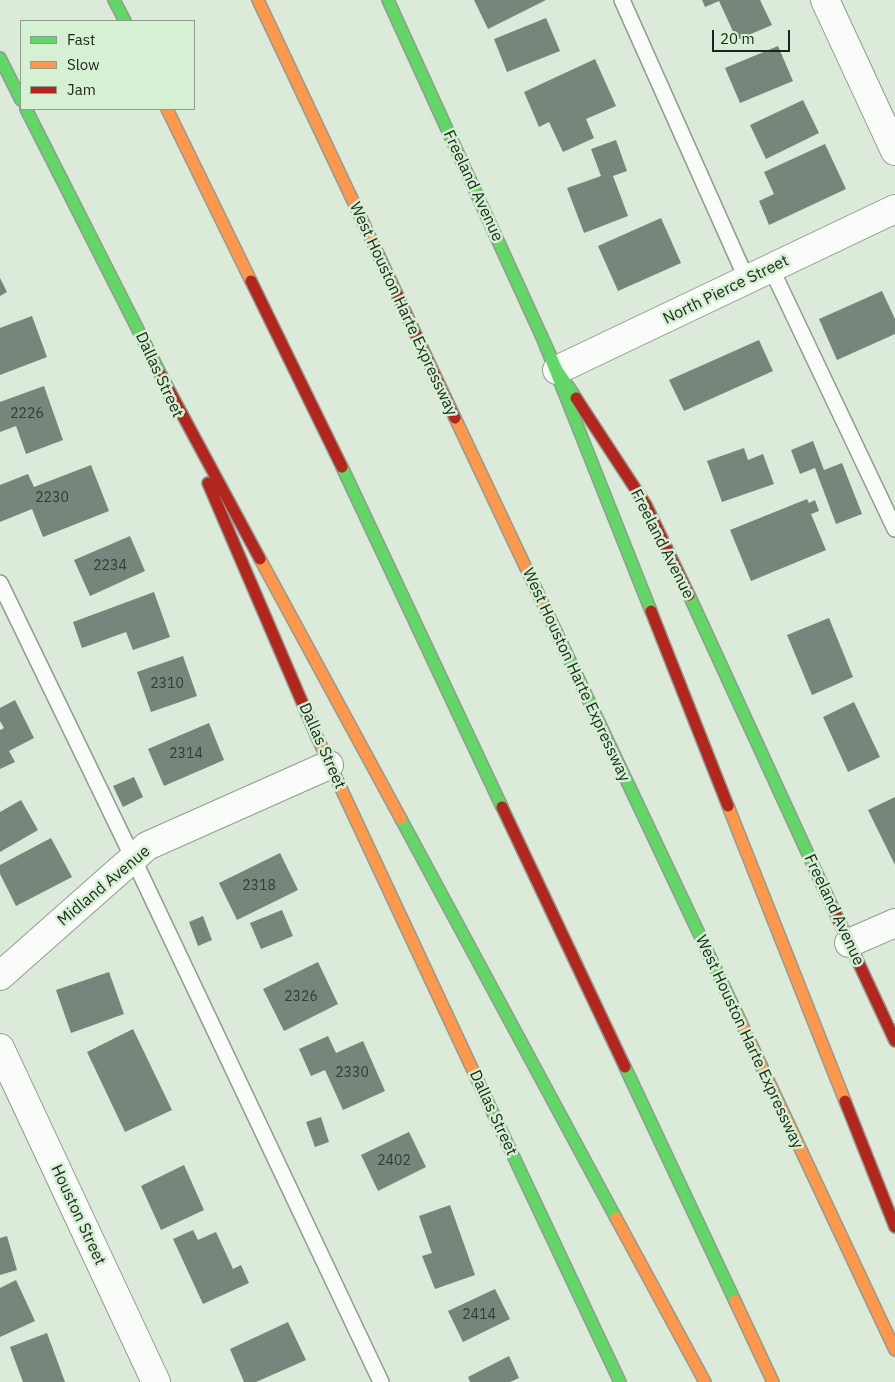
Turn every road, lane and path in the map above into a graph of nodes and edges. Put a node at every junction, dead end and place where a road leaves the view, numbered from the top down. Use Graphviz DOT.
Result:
graph roads {
  1 [pos="114,0"];
  2 [pos="258,0"];
  3 [pos="388,0"];
  4 [pos="622,0"];
  5 [pos="825,0"];
  6 [pos="124,20"];
  7 [pos="0,58"];
  8 [pos="20,98"];
  9 [pos="27,110"];
  10 [pos="167,110"];
  11 [pos="895,151"];
  12 [pos="895,209"];
  13 [pos="771,268"];
  14 [pos="747,280"];
  15 [pos="542,338"];
  16 [pos="557,370"];
  17 [pos="161,375"];
  18 [pos="895,528"];
  19 [pos="0,583"];
  20 [pos="329,765"];
  21 [pos="133,858"];
  22 [pos="895,923"];
  23 [pos="849,943"];
  24 [pos="0,976"];
  25 [pos="895,1041"];
  26 [pos="0,1048"];
  27 [pos="895,1227"];
  28 [pos="895,1350"];
  29 [pos="156,1382"];
  30 [pos="381,1382"];
  31 [pos="620,1382"];
  32 [pos="705,1382"];
  33 [pos="773,1382"];
  1 -- 6 [label="main road"];
  2 -- 28 [label="main road, West Houston Harte Expressway"];
  3 -- 15 [label="main road, Freeland Avenue"];
  4 -- 14 [label="lane"];
  5 -- 11 [label="street"];
  7 -- 8 [label="main road"];
  9 -- 17 [label="main road, Dallas Street"];
  10 -- 33 [label="main road"];
  12 -- 13 [label="street, North Pierce Street"];
  13 -- 14 [label="street, North Pierce Street"];
  13 -- 18 [label="lane"];
  14 -- 16 [label="street, North Pierce Street"];
  15 -- 16 [label="main road, Freeland Avenue"];
  15 -- 27 [label="main road"];
  16 -- 23 [label="main road, Freeland Avenue"];
  17 -- 20 [label="main road, Dallas Street"];
  17 -- 32 [label="main road"];
  19 -- 21 [label="lane"];
  20 -- 21 [label="street, Midland Avenue"];
  20 -- 31 [label="main road, Dallas Street"];
  21 -- 24 [label="street, Midland Avenue"];
  21 -- 30 [label="lane"];
  22 -- 23 [label="street"];
  23 -- 25 [label="main road, Freeland Avenue"];
  26 -- 29 [label="street, Houston Street"];
}
